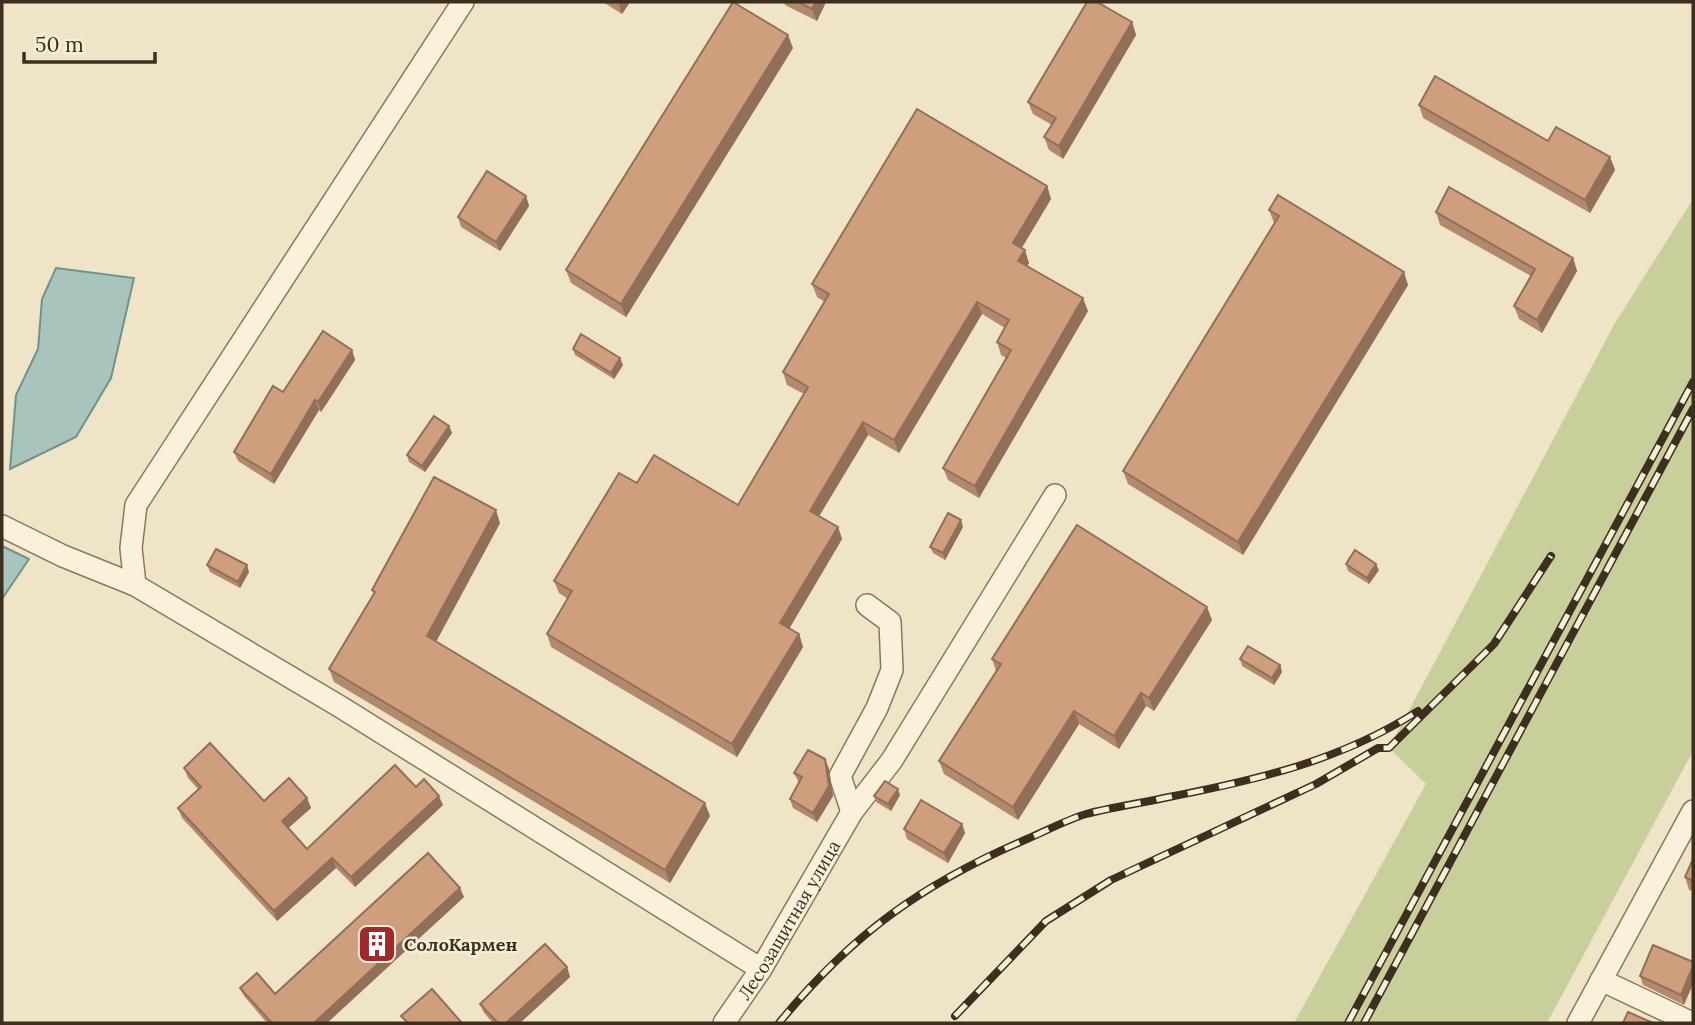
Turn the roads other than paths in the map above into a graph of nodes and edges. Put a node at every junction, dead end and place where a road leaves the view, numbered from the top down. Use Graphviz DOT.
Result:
graph roads {
  1 [pos="463,2"];
  2 [pos="1055,495"];
  3 [pos="2,526"];
  4 [pos="135,585"];
  5 [pos="867,605"];
  6 [pos="1693,811"];
  7 [pos="852,812"];
  8 [pos="761,969"];
  9 [pos="1601,980"];
  10 [pos="724,1023"];
  11 [pos="1578,1023"];
  12 [pos="1692,1023"];
  1 -- 4 [label="street"];
  2 -- 7 [label="street, Лесозащитная улица"];
  3 -- 4 [label="street"];
  4 -- 8 [label="street"];
  5 -- 7 [label="street"];
  6 -- 9 [label="street"];
  7 -- 8 [label="street, Лесозащитная улица"];
  8 -- 10 [label="street, Лесозащитная улица"];
  9 -- 11 [label="street"];
  9 -- 12 [label="street"];
}
